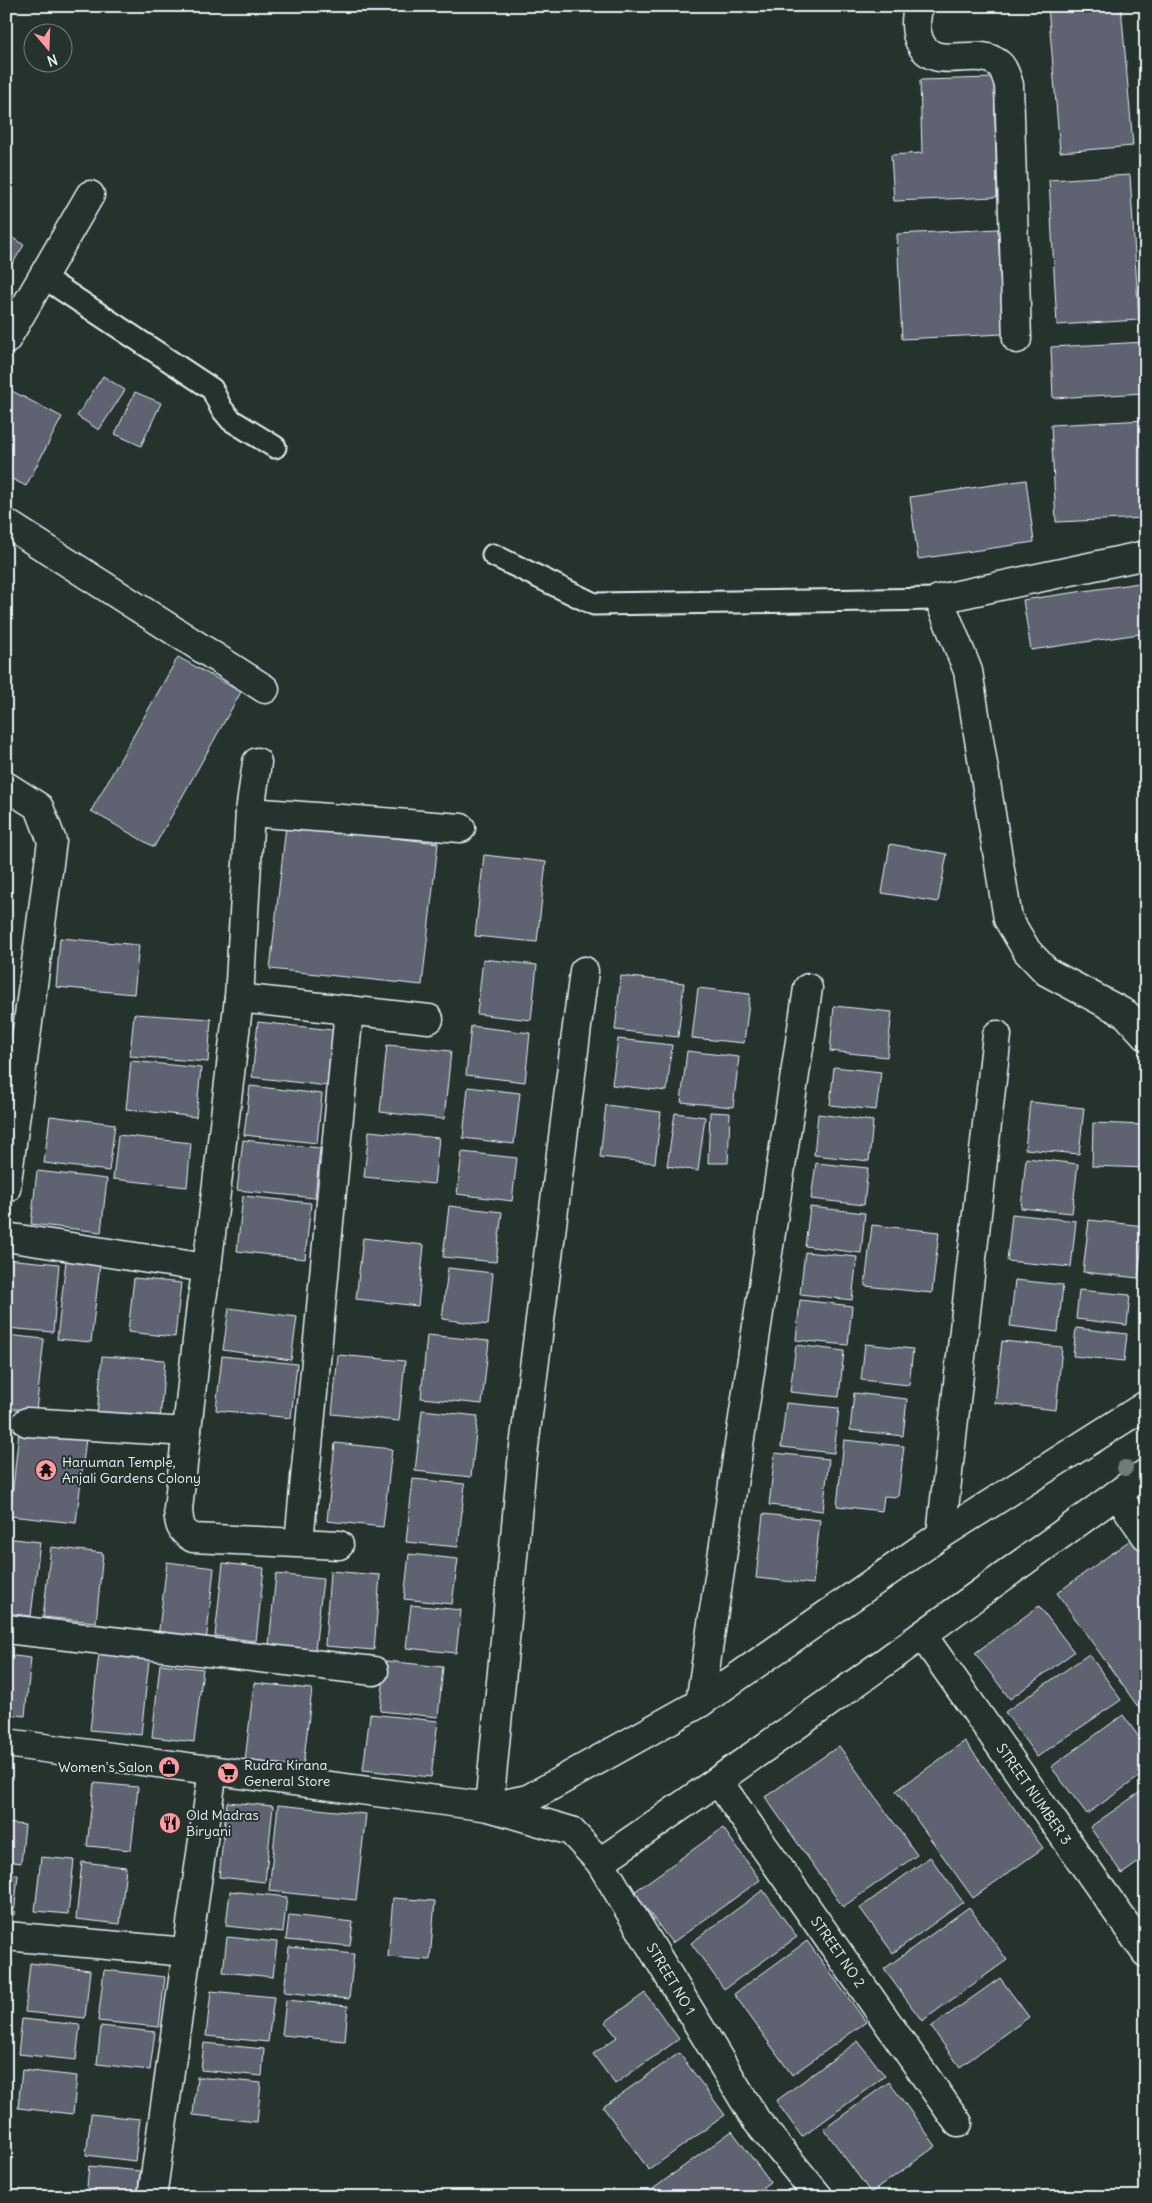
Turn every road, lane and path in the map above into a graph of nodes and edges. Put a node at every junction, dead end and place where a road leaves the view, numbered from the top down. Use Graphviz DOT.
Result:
graph roads {
  1 [pos="919,6"];
  2 [pos="90,195"];
  3 [pos="43,277"];
  4 [pos="1017,339"];
  5 [pos="6,340"];
  6 [pos="275,447"];
  7 [pos="6,523"];
  8 [pos="492,555"];
  9 [pos="1146,555"];
  10 [pos="939,599"];
  11 [pos="264,689"];
  12 [pos="258,762"];
  13 [pos="6,786"];
  14 [pos="250,812"];
  15 [pos="461,828"];
  16 [pos="584,971"];
  17 [pos="808,988"];
  18 [pos="239,998"];
  19 [pos="349,1010"];
  20 [pos="429,1019"];
  21 [pos="997,1035"];
  22 [pos="1146,1036"];
  23 [pos="6,1189"];
  24 [pos="6,1237"];
  25 [pos="207,1268"];
  26 [pos="1146,1405"];
  27 [pos="26,1422"];
  28 [pos="187,1432"];
  29 [pos="1146,1473"];
  30 [pos="1117,1494"];
  31 [pos="941,1536"];
  32 [pos="1146,1536"];
  33 [pos="299,1542"];
  34 [pos="340,1545"];
  35 [pos="6,1629"];
  36 [pos="923,1636"];
  37 [pos="374,1671"];
  38 [pos="700,1703"];
  39 [pos="6,1743"];
  40 [pos="213,1770"];
  41 [pos="718,1781"];
  42 [pos="489,1807"];
  43 [pos="600,1862"];
  44 [pos="6,1936"];
  45 [pos="186,1952"];
  46 [pos="1146,1953"];
  47 [pos="958,2123"];
  48 [pos="152,2197"];
  49 [pos="820,2197"];
  1 -- 4 [label="street"];
  2 -- 3 [label="street"];
  3 -- 5 [label="street"];
  3 -- 6 [label="lane"];
  7 -- 11 [label="street"];
  8 -- 10 [label="lane"];
  9 -- 10 [label="street"];
  10 -- 22 [label="street"];
  12 -- 14 [label="street"];
  13 -- 23 [label="street"];
  14 -- 15 [label="street"];
  14 -- 18 [label="street"];
  16 -- 42 [label="street"];
  17 -- 38 [label="street"];
  18 -- 19 [label="street"];
  18 -- 25 [label="street"];
  19 -- 20 [label="street"];
  19 -- 33 [label="street"];
  21 -- 31 [label="street"];
  24 -- 25 [label="street"];
  25 -- 28 [label="street"];
  26 -- 31 [label="street"];
  27 -- 28 [label="street"];
  28 -- 33 [label="street"];
  29 -- 30 [label="street"];
  30 -- 32 [label="street"];
  30 -- 36 [label="street"];
  31 -- 38 [label="street"];
  33 -- 34 [label="street"];
  35 -- 37 [label="street"];
  36 -- 41 [label="street"];
  36 -- 46 [label="street, STREET NUMBER 3"];
  38 -- 42 [label="street"];
  39 -- 40 [label="street"];
  40 -- 42 [label="street"];
  40 -- 45 [label="street"];
  41 -- 43 [label="street"];
  41 -- 47 [label="street, STREET NO 2"];
  42 -- 43 [label="street, STREET NO 1"];
  43 -- 49 [label="street, STREET NO 1"];
  44 -- 45 [label="street"];
  45 -- 48 [label="street"];
}
